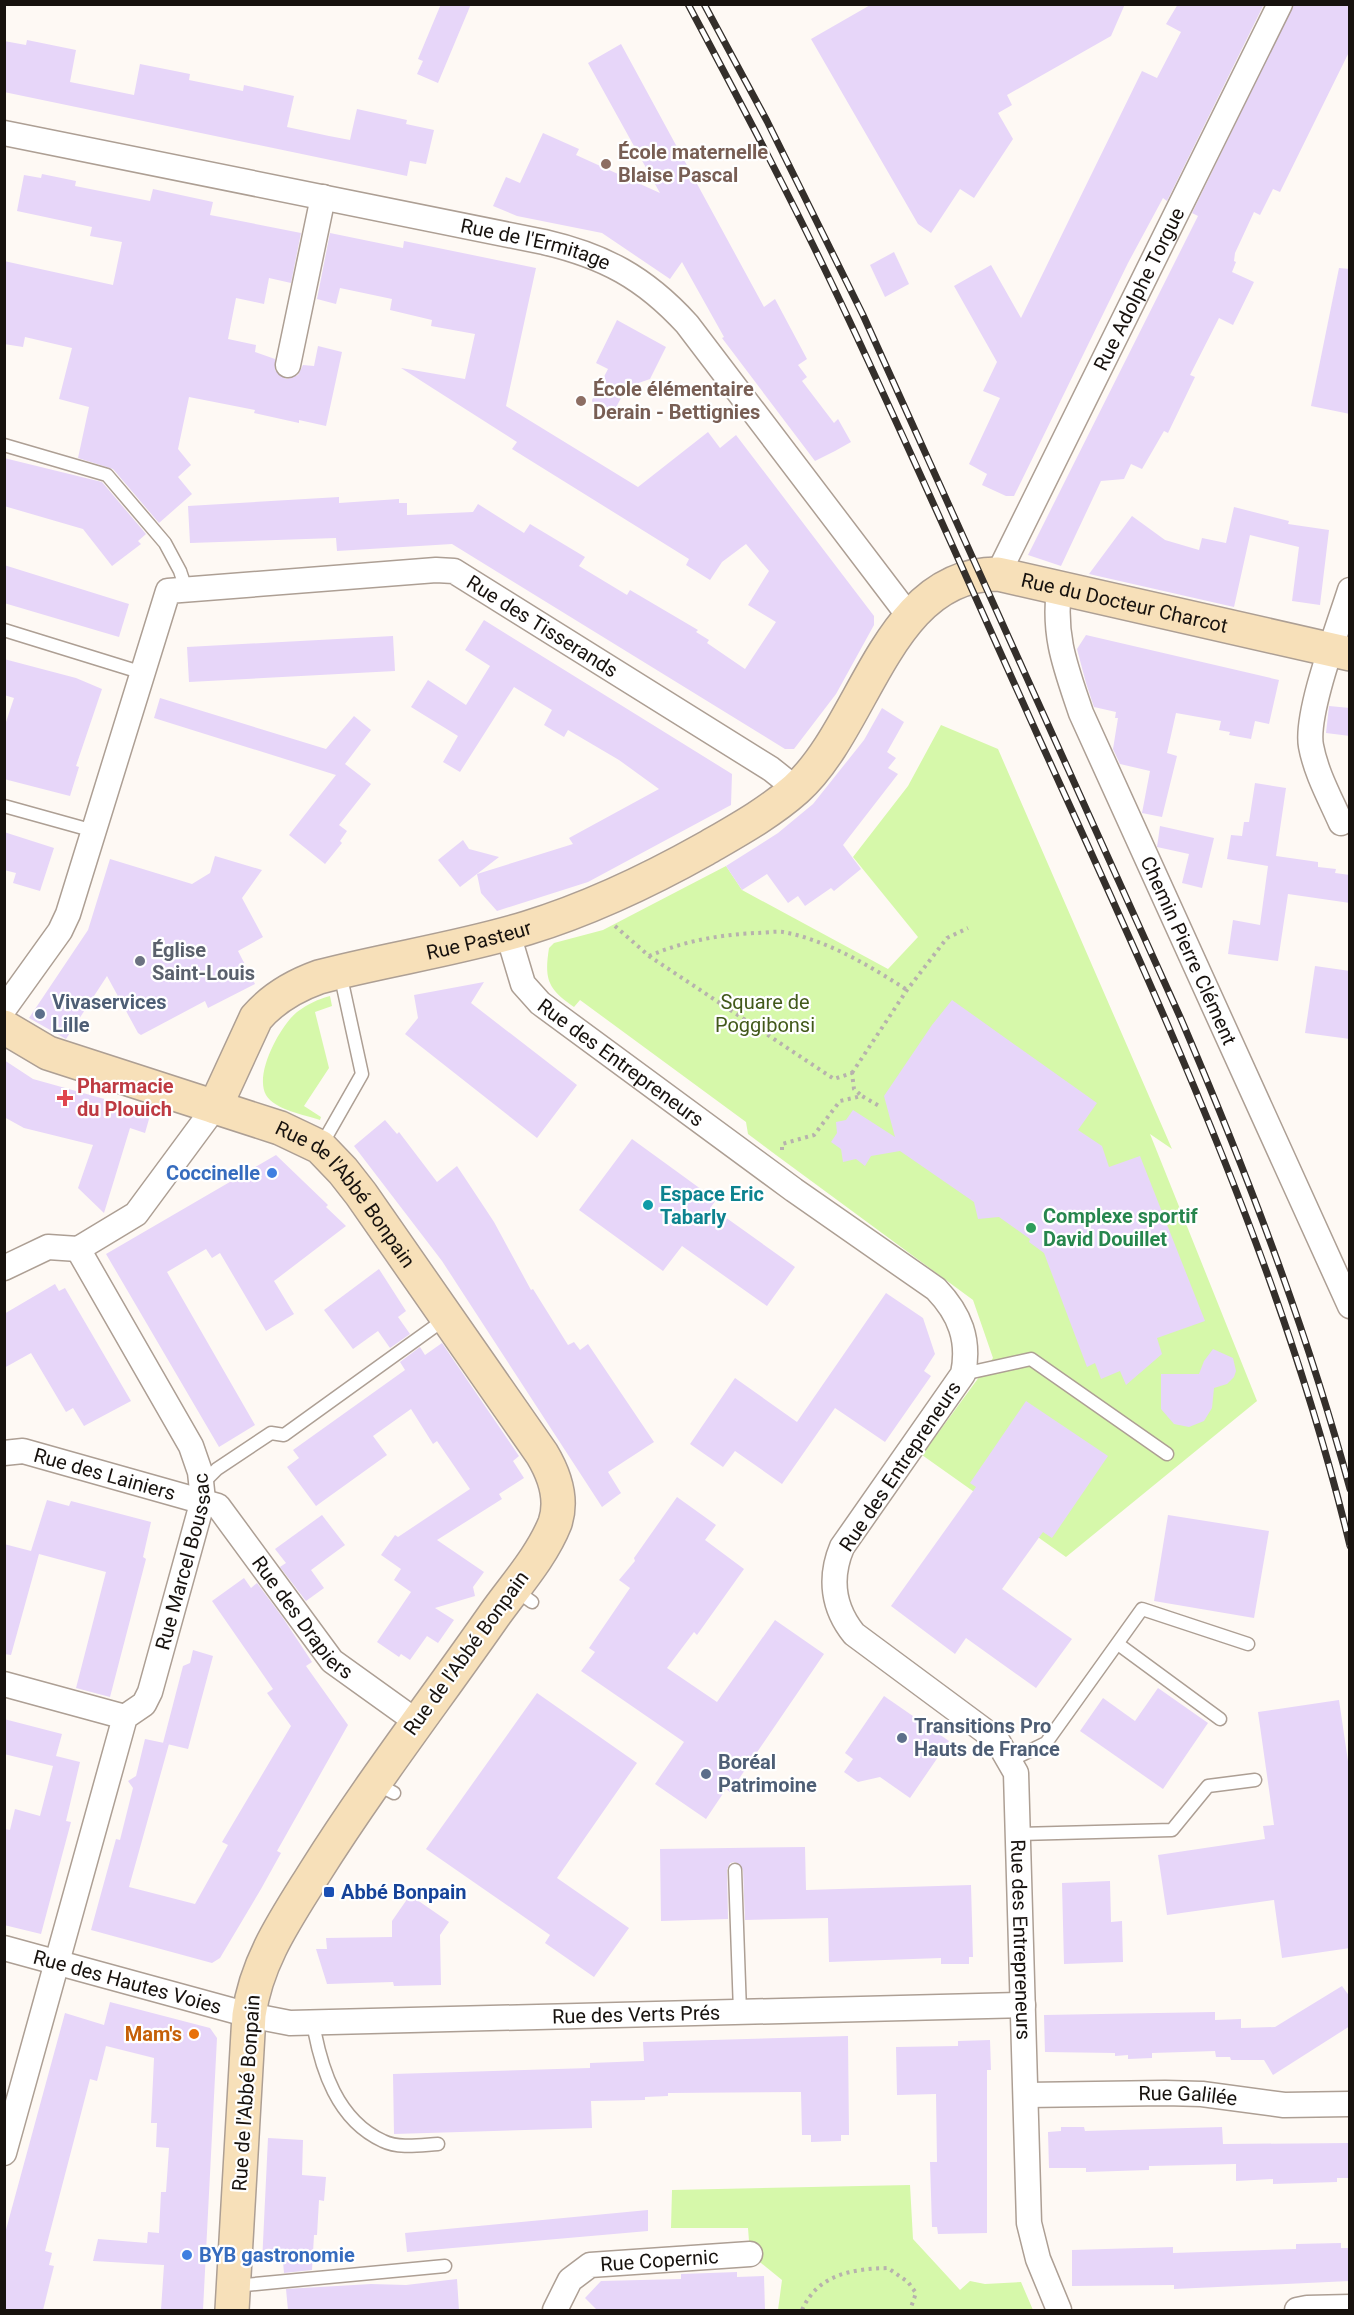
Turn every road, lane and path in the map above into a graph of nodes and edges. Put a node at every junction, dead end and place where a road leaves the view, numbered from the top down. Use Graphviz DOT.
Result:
graph roads {
  1 [pos="1280,4"];
  2 [pos="4,133"];
  3 [pos="323,197"];
  4 [pos="288,365"];
  5 [pos="4,445"];
  6 [pos="998,574"];
  7 [pos="1059,589"];
  8 [pos="186,590"];
  9 [pos="1350,590"];
  10 [pos="909,616"];
  11 [pos="4,630"];
  12 [pos="1341,652"];
  13 [pos="143,673"];
  14 [pos="796,789"];
  15 [pos="4,806"];
  16 [pos="1341,823"];
  17 [pos="94,831"];
  18 [pos="602,901"];
  19 [pos="968,928"];
  20 [pos="508,934"];
  21 [pos="649,956"];
  22 [pos="339,971"];
  23 [pos="907,990"];
  24 [pos="4,1010"];
  25 [pos="4,1028"];
  26 [pos="852,1073"];
  27 [pos="862,1096"];
  28 [pos="215,1107"];
  29 [pos="881,1107"];
  30 [pos="320,1148"];
  31 [pos="782,1181"];
  32 [pos="78,1249"];
  33 [pos="4,1268"];
  34 [pos="1350,1306"];
  35 [pos="448,1316"];
  36 [pos="963,1374"];
  37 [pos="4,1453"];
  38 [pos="1167,1454"];
  39 [pos="202,1492"];
  40 [pos="1118,1644"];
  41 [pos="1248,1644"];
  42 [pos="4,1684"];
  43 [pos="125,1718"];
  44 [pos="1220,1719"];
  45 [pos="417,1722"];
  46 [pos="1011,1760"];
  47 [pos="1255,1779"];
  48 [pos="1019,1834"];
  49 [pos="735,1870"];
  50 [pos="4,1948"];
  51 [pos="56,1962"];
  52 [pos="1023,2005"];
  53 [pos="741,2012"];
  54 [pos="249,2015"];
  55 [pos="313,2024"];
  56 [pos="1026,2094"];
  57 [pos="1350,2104"];
  58 [pos="438,2144"];
  59 [pos="4,2153"];
  60 [pos="750,2254"];
  61 [pos="445,2266"];
  62 [pos="232,2298"];
  63 [pos="1350,2307"];
  64 [pos="555,2310"];
  65 [pos="802,2310"];
  66 [pos="910,2310"];
  67 [pos="1059,2310"];
  68 [pos="1297,2310"];
  1 -- 6 [label="street, Rue Adolphe Torgue"];
  2 -- 3 [label="street, Rue de l'Ermitage"];
  3 -- 4 [label="street"];
  3 -- 10 [label="street, Rue de l'Ermitage"];
  5 -- 8 [label="lane"];
  6 -- 7 [label="street, Rue du Docteur Charcot"];
  6 -- 10 [label="street, Rue du Docteur Charcot"];
  7 -- 12 [label="street, Rue du Docteur Charcot"];
  7 -- 34 [label="street, Chemin Pierre Clément"];
  8 -- 13 [label="street, Rue des Tisserands"];
  8 -- 14 [label="street, Rue des Tisserands"];
  9 -- 12 [label="street"];
  10 -- 14 [label="street, Rue Pasteur"];
  11 -- 13 [label="lane"];
  12 -- 16 [label="street"];
  13 -- 17 [label="street, Rue des Tisserands"];
  14 -- 18 [label="street, Rue Pasteur"];
  15 -- 17 [label="lane"];
  17 -- 24 [label="street, Rue des Tisserands"];
  18 -- 20 [label="street, Rue Pasteur"];
  18 -- 21 [label="path"];
  19 -- 23 [label="path"];
  20 -- 22 [label="street, Rue Pasteur"];
  20 -- 31 [label="street, Rue des Entrepreneurs"];
  21 -- 23 [label="path"];
  21 -- 26 [label="path"];
  22 -- 28 [label="street, Rue Pasteur"];
  22 -- 30 [label="lane"];
  23 -- 26 [label="path"];
  25 -- 28 [label="street"];
  26 -- 27 [label="path"];
  27 -- 29 [label="path"];
  27 -- 31 [label="path"];
  28 -- 30 [label="street, Rue de l'Abbé Bonpain"];
  28 -- 32 [label="street"];
  30 -- 35 [label="street, Rue de l'Abbé Bonpain"];
  31 -- 36 [label="street, Rue des Entrepreneurs"];
  32 -- 33 [label="street"];
  32 -- 39 [label="street, Rue Marcel Boussac"];
  35 -- 39 [label="lane"];
  35 -- 45 [label="street, Rue de l'Abbé Bonpain"];
  36 -- 38 [label="lane"];
  36 -- 46 [label="street, Rue des Entrepreneurs"];
  37 -- 39 [label="street, Rue des Lainiers"];
  39 -- 43 [label="street, Rue Marcel Boussac"];
  39 -- 45 [label="street, Rue des Drapiers"];
  40 -- 41 [label="lane"];
  40 -- 44 [label="lane"];
  40 -- 46 [label="lane"];
  42 -- 43 [label="street"];
  43 -- 51 [label="street"];
  45 -- 54 [label="street, Rue de l'Abbé Bonpain"];
  46 -- 48 [label="street, Rue des Entrepreneurs"];
  47 -- 48 [label="lane"];
  48 -- 52 [label="street, Rue des Entrepreneurs"];
  49 -- 53 [label="lane"];
  50 -- 51 [label="street, Rue des Hautes Voies"];
  51 -- 54 [label="street, Rue des Hautes Voies"];
  51 -- 59 [label="street"];
  52 -- 53 [label="street, Rue des Verts Prés"];
  52 -- 56 [label="street, Rue des Entrepreneurs"];
  53 -- 55 [label="street, Rue des Verts Prés"];
  54 -- 55 [label="street, Rue des Verts Prés"];
  54 -- 62 [label="street, Rue de l'Abbé Bonpain"];
  55 -- 58 [label="lane"];
  56 -- 57 [label="street, Rue Galilée"];
  56 -- 67 [label="street, Rue des Entrepreneurs"];
  60 -- 64 [label="street, Rue Copernic"];
  61 -- 62 [label="lane"];
  63 -- 68 [label="street"];
  65 -- 66 [label="path"];
}
